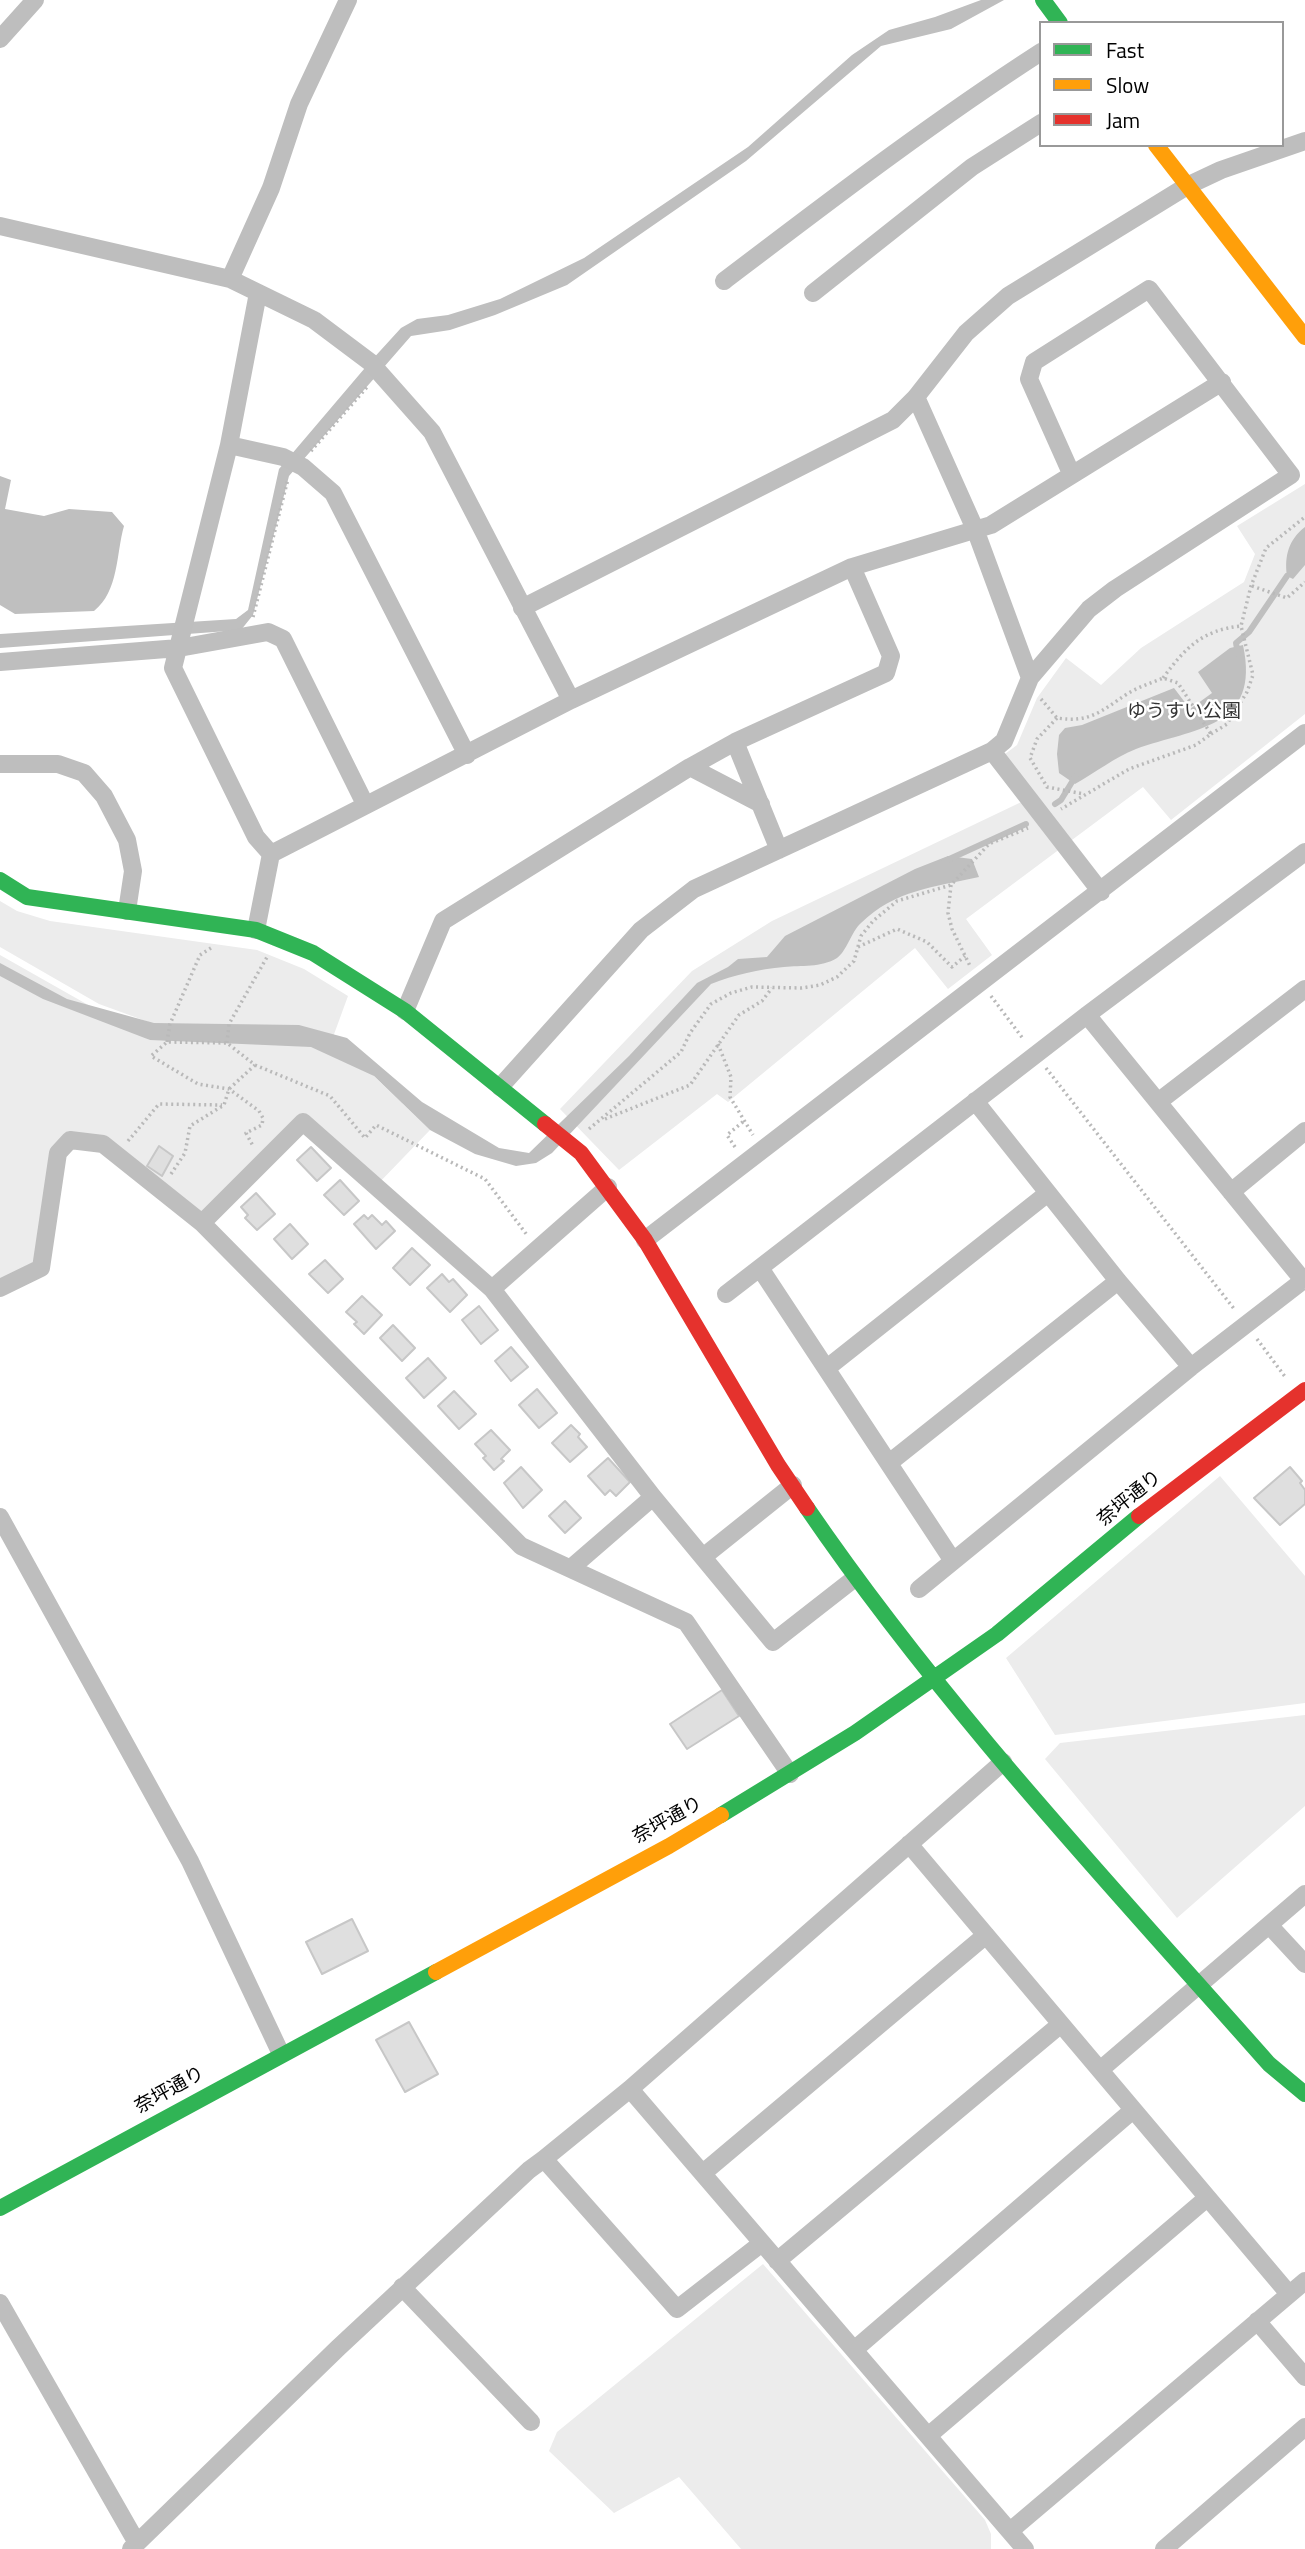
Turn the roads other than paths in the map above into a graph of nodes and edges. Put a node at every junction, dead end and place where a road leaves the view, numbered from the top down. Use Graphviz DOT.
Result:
graph roads {
  1 [pos="36,0"];
  2 [pos="348,0"];
  3 [pos="1043,0"];
  4 [pos="1059,21"];
  5 [pos="0,39"];
  6 [pos="1039,53"];
  7 [pos="1039,125"];
  8 [pos="1305,141"];
  9 [pos="1158,147"];
  10 [pos="1187,186"];
  11 [pos="0,226"];
  12 [pos="230,279"];
  13 [pos="724,281"];
  14 [pos="258,293"];
  15 [pos="813,293"];
  16 [pos="1302,330"];
  17 [pos="1222,382"];
  18 [pos="916,397"];
  19 [pos="229,445"];
  20 [pos="1071,473"];
  21 [pos="975,529"];
  22 [pos="852,567"];
  23 [pos="522,608"];
  24 [pos="182,635"];
  25 [pos="0,663"];
  26 [pos="1030,678"];
  27 [pos="570,700"];
  28 [pos="1305,733"];
  29 [pos="735,742"];
  30 [pos="992,751"];
  31 [pos="467,755"];
  32 [pos="0,764"];
  33 [pos="690,767"];
  34 [pos="365,804"];
  35 [pos="761,804"];
  36 [pos="779,850"];
  37 [pos="1305,852"];
  38 [pos="271,854"];
  39 [pos="0,880"];
  40 [pos="1101,892"];
  41 [pos="127,911"];
  42 [pos="257,930"];
  43 [pos="1305,989"];
  44 [pos="405,1011"];
  45 [pos="1087,1015"];
  46 [pos="500,1087"];
  47 [pos="975,1101"];
  48 [pos="1158,1102"];
  49 [pos="1305,1131"];
  50 [pos="608,1186"];
  51 [pos="1231,1192"];
  52 [pos="1048,1193"];
  53 [pos="202,1223"];
  54 [pos="645,1240"];
  55 [pos="760,1268"];
  56 [pos="1304,1280"];
  57 [pos="1118,1281"];
  58 [pos="0,1289"];
  59 [pos="492,1289"];
  60 [pos="726,1294"];
  61 [pos="1191,1367"];
  62 [pos="827,1368"];
  63 [pos="1303,1396"];
  64 [pos="889,1463"];
  65 [pos="793,1485"];
  66 [pos="653,1497"];
  67 [pos="0,1517"];
  68 [pos="703,1557"];
  69 [pos="953,1561"];
  70 [pos="570,1568"];
  71 [pos="855,1578"];
  72 [pos="919,1589"];
  73 [pos="934,1678"];
  74 [pos="1003,1762"];
  75 [pos="790,1774"];
  76 [pos="909,1844"];
  77 [pos="1305,1894"];
  78 [pos="1269,1925"];
  79 [pos="986,1935"];
  80 [pos="1305,1964"];
  81 [pos="1198,1986"];
  82 [pos="1061,2024"];
  83 [pos="281,2054"];
  84 [pos="1100,2070"];
  85 [pos="630,2089"];
  86 [pos="1305,2094"];
  87 [pos="1133,2110"];
  88 [pos="544,2159"];
  89 [pos="703,2174"];
  90 [pos="1207,2198"];
  91 [pos="0,2208"];
  92 [pos="762,2243"];
  93 [pos="778,2261"];
  94 [pos="1305,2281"];
  95 [pos="402,2287"];
  96 [pos="1289,2294"];
  97 [pos="0,2303"];
  98 [pos="1257,2321"];
  99 [pos="854,2350"];
  100 [pos="1305,2377"];
  101 [pos="531,2421"];
  102 [pos="1305,2427"];
  103 [pos="928,2435"];
  104 [pos="1010,2531"];
  105 [pos="134,2546"];
  106 [pos="1025,2549"];
  107 [pos="1164,2549"];
  1 -- 5 [label="street"];
  2 -- 12 [label="street"];
  3 -- 4 [label="street"];
  6 -- 13 [label="street"];
  7 -- 15 [label="street"];
  8 -- 10 [label="street"];
  9 -- 10 [label="street"];
  10 -- 16 [label="street"];
  10 -- 18 [label="street"];
  11 -- 12 [label="street"];
  12 -- 14 [label="street"];
  14 -- 19 [label="street"];
  14 -- 23 [label="street"];
  17 -- 20 [label="street"];
  17 -- 20 [label="street"];
  17 -- 26 [label="street"];
  18 -- 21 [label="street"];
  18 -- 23 [label="street"];
  19 -- 24 [label="street"];
  19 -- 31 [label="street"];
  20 -- 21 [label="street"];
  21 -- 22 [label="street"];
  21 -- 26 [label="street"];
  22 -- 27 [label="street"];
  22 -- 29 [label="street"];
  23 -- 27 [label="street"];
  24 -- 25 [label="street"];
  24 -- 34 [label="street"];
  24 -- 38 [label="street"];
  26 -- 30 [label="street"];
  27 -- 31 [label="street"];
  28 -- 40 [label="street"];
  29 -- 33 [label="street"];
  29 -- 35 [label="street"];
  30 -- 36 [label="street"];
  30 -- 40 [label="street"];
  31 -- 34 [label="street"];
  32 -- 41 [label="street"];
  33 -- 35 [label="street"];
  33 -- 44 [label="street"];
  34 -- 38 [label="street"];
  35 -- 36 [label="street"];
  36 -- 46 [label="street"];
  37 -- 45 [label="street"];
  38 -- 42 [label="street"];
  39 -- 41 [label="street"];
  40 -- 54 [label="street"];
  41 -- 42 [label="street"];
  42 -- 44 [label="street"];
  43 -- 48 [label="street"];
  44 -- 46 [label="street"];
  45 -- 47 [label="street"];
  45 -- 48 [label="street"];
  46 -- 50 [label="street"];
  47 -- 52 [label="street"];
  47 -- 55 [label="street"];
  48 -- 51 [label="street"];
  49 -- 51 [label="street"];
  50 -- 54 [label="street"];
  50 -- 59 [label="street"];
  51 -- 56 [label="street"];
  52 -- 57 [label="street"];
  52 -- 62 [label="street"];
  53 -- 58 [label="street"];
  53 -- 59 [label="street"];
  53 -- 70 [label="street"];
  54 -- 65 [label="street"];
  55 -- 60 [label="street"];
  55 -- 62 [label="street"];
  56 -- 61 [label="street"];
  57 -- 61 [label="street"];
  57 -- 64 [label="street"];
  59 -- 66 [label="street"];
  61 -- 69 [label="street"];
  62 -- 64 [label="street"];
  63 -- 73 [label="street, 奈坪通り"];
  64 -- 69 [label="street"];
  65 -- 68 [label="street"];
  65 -- 71 [label="street"];
  66 -- 68 [label="street"];
  66 -- 70 [label="street"];
  67 -- 83 [label="street"];
  68 -- 71 [label="street"];
  69 -- 72 [label="street"];
  70 -- 75 [label="street"];
  71 -- 73 [label="street"];
  73 -- 74 [label="street"];
  73 -- 75 [label="street, 奈坪通り"];
  74 -- 76 [label="street"];
  74 -- 81 [label="street"];
  75 -- 83 [label="street, 奈坪通り"];
  76 -- 79 [label="street"];
  76 -- 85 [label="street"];
  77 -- 78 [label="street"];
  78 -- 80 [label="street"];
  78 -- 81 [label="street"];
  79 -- 82 [label="street"];
  79 -- 89 [label="street"];
  81 -- 84 [label="street"];
  81 -- 86 [label="street"];
  82 -- 84 [label="street"];
  82 -- 93 [label="street"];
  83 -- 91 [label="street, 奈坪通り"];
  84 -- 87 [label="street"];
  85 -- 88 [label="street"];
  85 -- 89 [label="street"];
  87 -- 90 [label="street"];
  87 -- 99 [label="street"];
  88 -- 92 [label="street"];
  88 -- 95 [label="street"];
  89 -- 92 [label="street"];
  90 -- 96 [label="street"];
  90 -- 103 [label="street"];
  92 -- 93 [label="street"];
  93 -- 99 [label="street"];
  94 -- 96 [label="street"];
  95 -- 101 [label="street"];
  95 -- 105 [label="street"];
  96 -- 98 [label="street"];
  97 -- 105 [label="street"];
  98 -- 100 [label="street"];
  98 -- 104 [label="street"];
  99 -- 103 [label="street"];
  102 -- 107 [label="street"];
  103 -- 104 [label="street"];
  104 -- 106 [label="street"];
}
